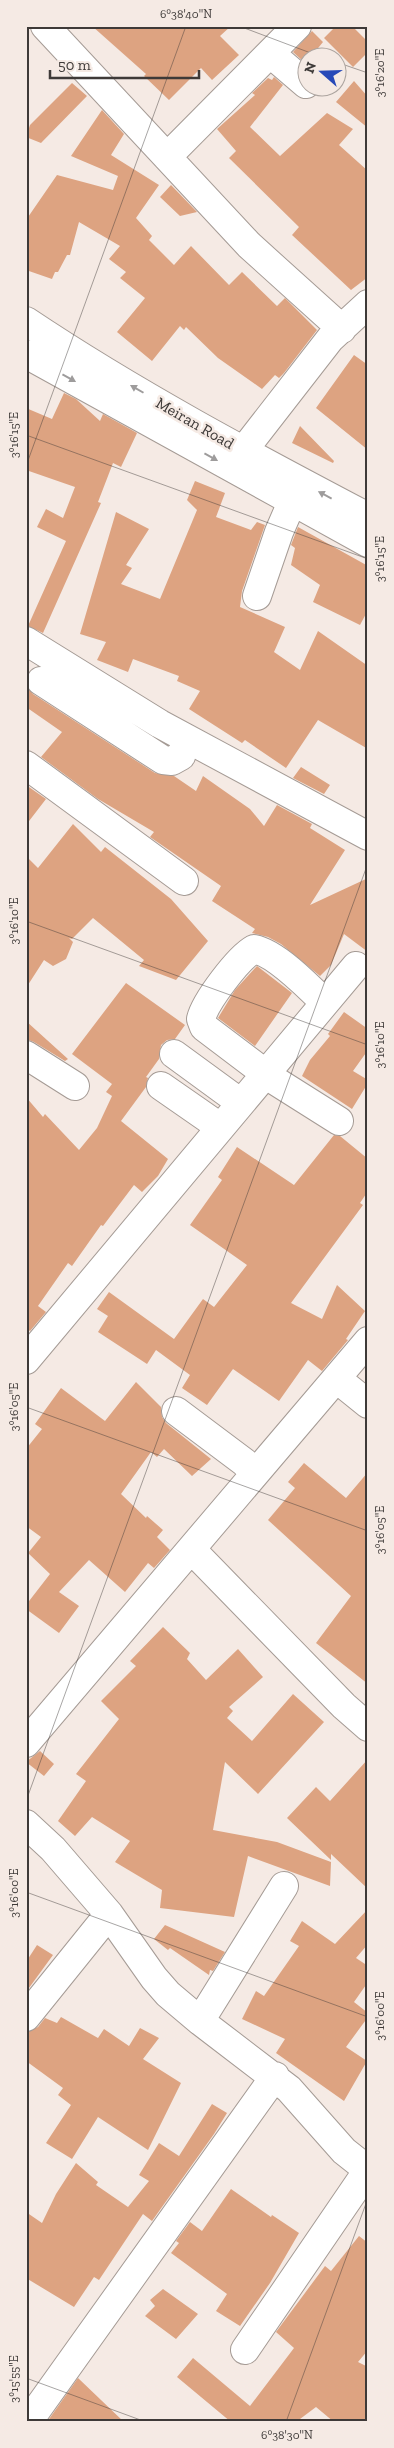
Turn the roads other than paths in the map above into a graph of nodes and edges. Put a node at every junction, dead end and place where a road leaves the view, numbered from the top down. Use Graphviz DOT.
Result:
graph roads {
  1 [pos="45,26"];
  2 [pos="297,26"];
  3 [pos="271,54"];
  4 [pos="296,75"];
  5 [pos="167,157"];
  6 [pos="368,304"];
  7 [pos="26,321"];
  8 [pos="342,329"];
  9 [pos="27,357"];
  10 [pos="244,451"];
  11 [pos="292,502"];
  12 [pos="368,517"];
  13 [pos="368,543"];
  14 [pos="257,596"];
  15 [pos="26,641"];
  16 [pos="41,680"];
  17 [pos="186,738"];
  18 [pos="26,765"];
  19 [pos="368,836"];
  20 [pos="184,881"];
  21 [pos="356,966"];
  22 [pos="325,1003"];
  23 [pos="174,1054"];
  24 [pos="26,1055"];
  25 [pos="266,1073"];
  26 [pos="75,1086"];
  27 [pos="161,1086"];
  28 [pos="241,1102"];
  29 [pos="339,1121"];
  30 [pos="220,1127"];
  31 [pos="368,1341"];
  32 [pos="26,1360"];
  33 [pos="337,1379"];
  34 [pos="368,1404"];
  35 [pos="176,1410"];
  36 [pos="255,1473"];
  37 [pos="191,1549"];
  38 [pos="368,1727"];
  39 [pos="26,1744"];
  40 [pos="26,1824"];
  41 [pos="284,1886"];
  42 [pos="109,1914"];
  43 [pos="26,2017"];
  44 [pos="200,2021"];
  45 [pos="275,2076"];
  46 [pos="368,2170"];
  47 [pos="245,2350"];
  48 [pos="28,2422"];
  1 -- 5 [label="street"];
  2 -- 3 [label="street"];
  3 -- 4 [label="street"];
  3 -- 5 [label="street"];
  5 -- 8 [label="street"];
  6 -- 8 [label="street"];
  10 -- 7 [label="street, Meiran Road, one-way"];
  8 -- 10 [label="street"];
  9 -- 11 [label="street, Meiran Road, one-way"];
  12 -- 10 [label="street, Meiran Road, one-way"];
  11 -- 13 [label="street, Meiran Road"];
  11 -- 14 [label="street"];
  15 -- 17 [label="street"];
  16 -- 17 [label="street"];
  17 -- 19 [label="street"];
  18 -- 20 [label="street"];
  21 -- 22 [label="street"];
  22 -- 25 [label="street"];
  22 -- 25 [label="street"];
  23 -- 28 [label="street"];
  24 -- 26 [label="street"];
  25 -- 28 [label="street"];
  25 -- 29 [label="street"];
  27 -- 30 [label="street"];
  28 -- 30 [label="street"];
  30 -- 32 [label="street"];
  31 -- 33 [label="street"];
  33 -- 34 [label="street"];
  33 -- 36 [label="street"];
  35 -- 36 [label="street"];
  36 -- 37 [label="street"];
  37 -- 38 [label="street"];
  37 -- 39 [label="street"];
  40 -- 42 [label="street"];
  41 -- 44 [label="street"];
  42 -- 43 [label="street"];
  42 -- 44 [label="street"];
  44 -- 45 [label="street"];
  45 -- 46 [label="street"];
  45 -- 48 [label="street"];
  46 -- 47 [label="street"];
}
